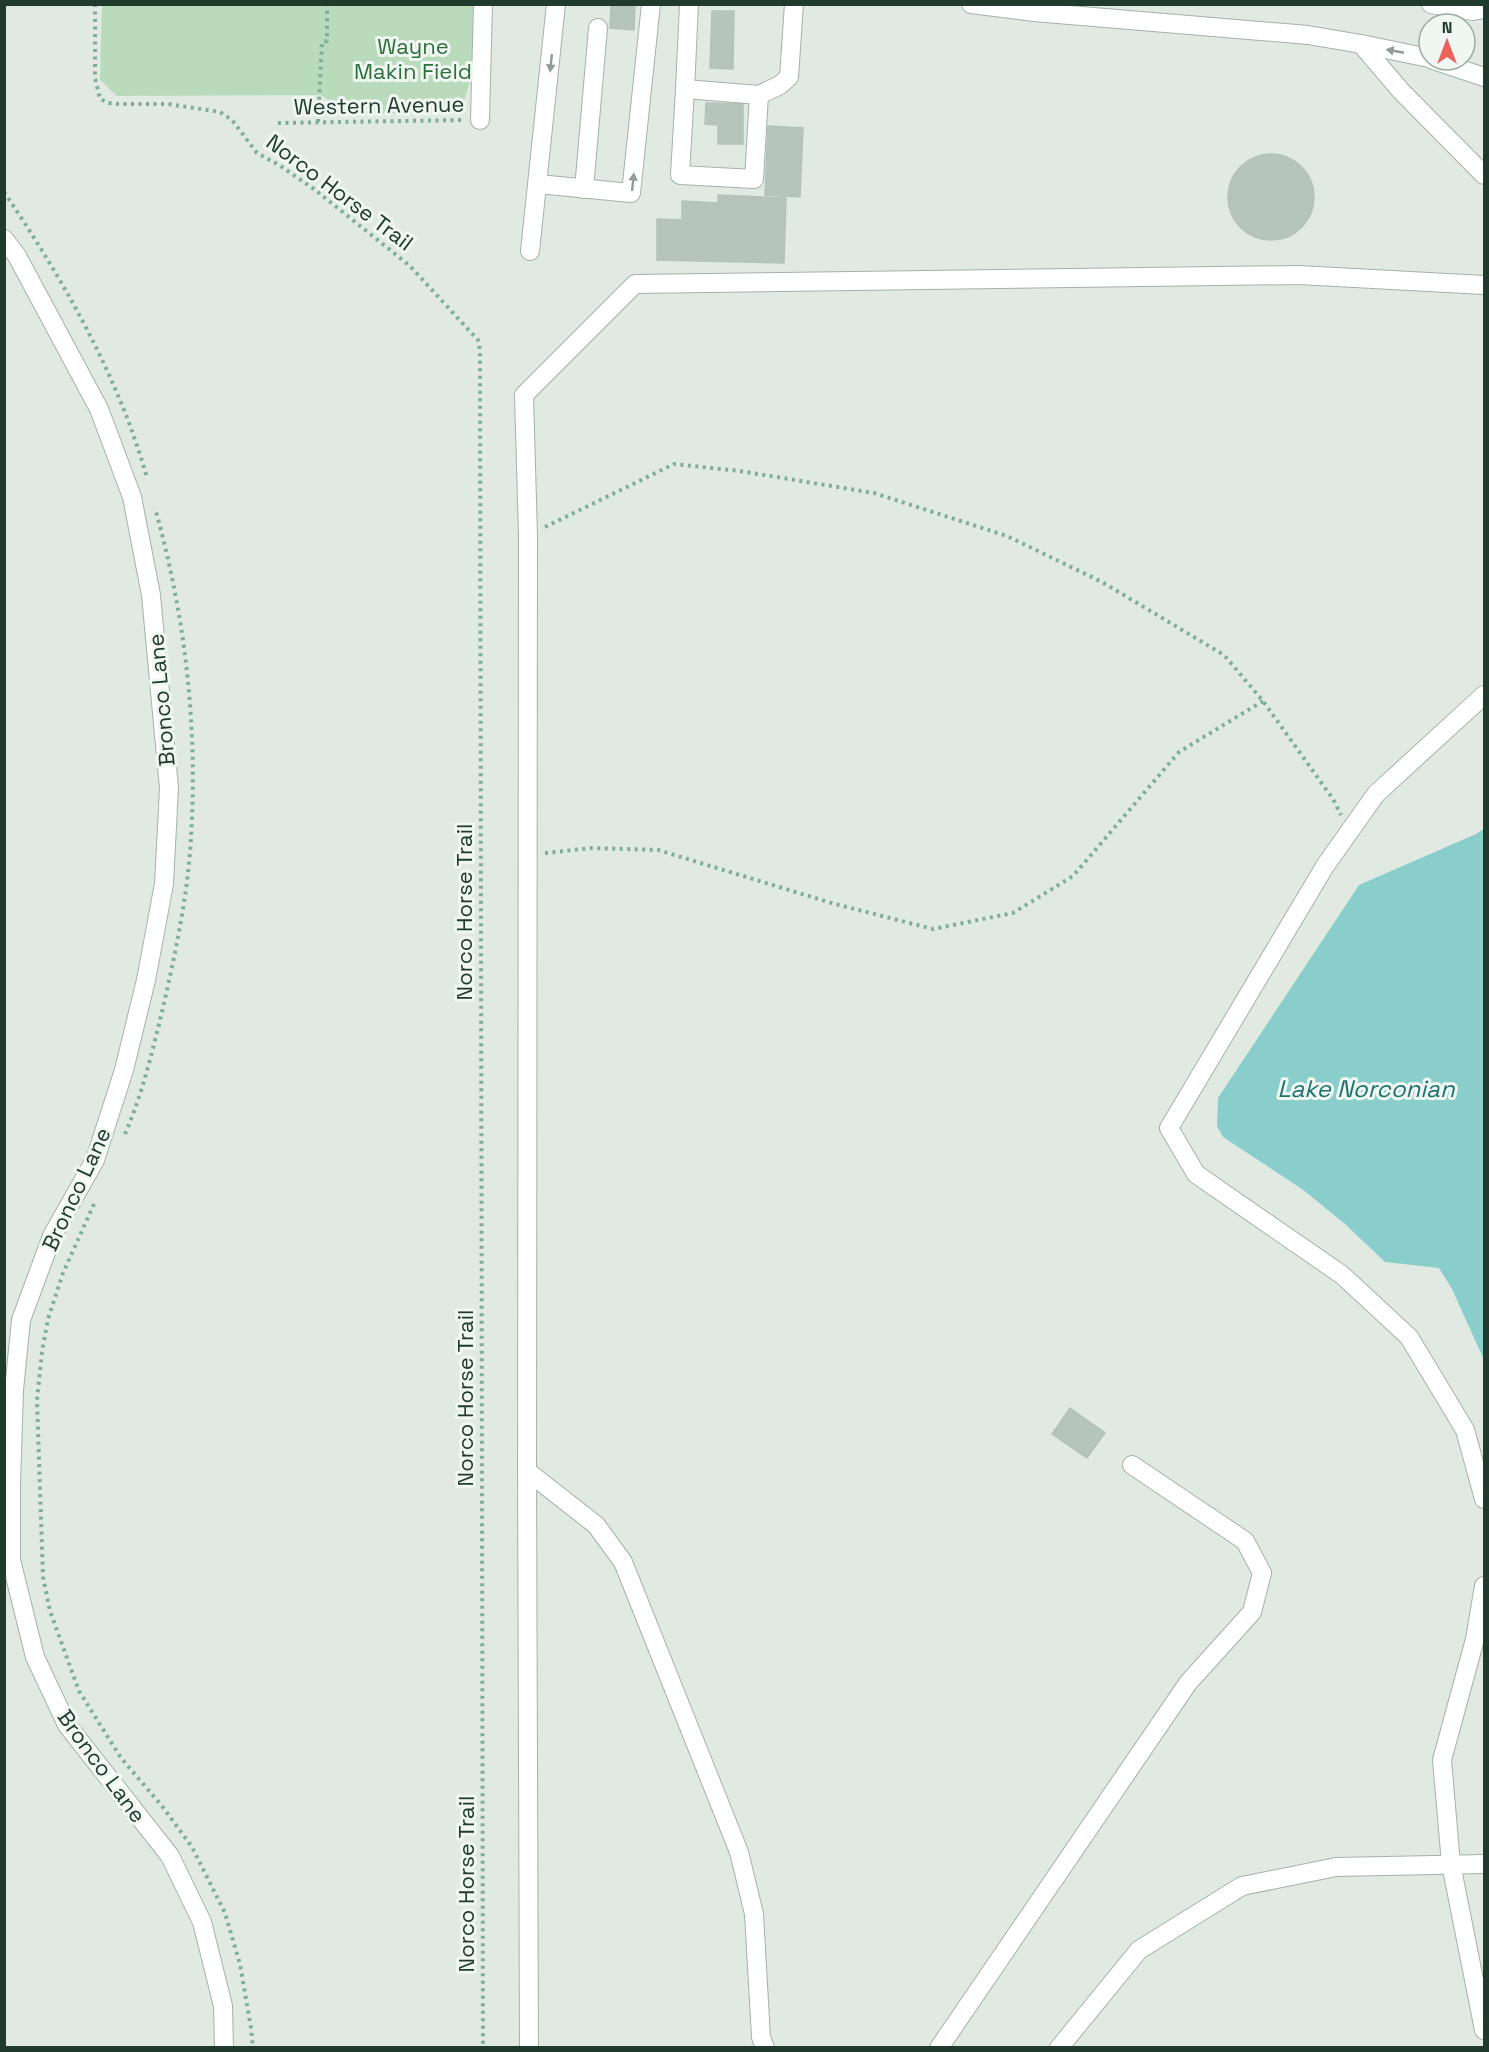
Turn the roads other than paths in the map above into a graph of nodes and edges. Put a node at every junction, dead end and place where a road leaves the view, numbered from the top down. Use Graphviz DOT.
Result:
graph roads {
  1 [pos="483,4"];
  2 [pos="556,4"];
  3 [pos="651,4"];
  4 [pos="689,4"];
  5 [pos="794,4"];
  6 [pos="971,4"];
  7 [pos="1431,4"];
  8 [pos="1485,9"];
  9 [pos="598,28"];
  10 [pos="1361,44"];
  11 [pos="1417,56"];
  12 [pos="1470,72"];
  13 [pos="1485,77"];
  14 [pos="685,89"];
  15 [pos="759,95"];
  16 [pos="480,120"];
  17 [pos="1479,170"];
  18 [pos="538,184"];
  19 [pos="584,189"];
  20 [pos="4,239"];
  21 [pos="530,251"];
  22 [pos="1485,285"];
  23 [pos="1485,695"];
  24 [pos="1132,1465"];
  25 [pos="527,1471"];
  26 [pos="8,1485"];
  27 [pos="1485,1499"];
  28 [pos="1485,1586"];
  29 [pos="1452,1864"];
  30 [pos="1485,1864"];
  31 [pos="1485,2030"];
  32 [pos="224,2048"];
  33 [pos="529,2048"];
  34 [pos="765,2048"];
  35 [pos="939,2048"];
  36 [pos="1059,2048"];
  1 -- 16 [label="street"];
  2 -- 18 [label="street, one-way"];
  19 -- 3 [label="street, one-way"];
  4 -- 14 [label="street"];
  5 -- 15 [label="street"];
  6 -- 10 [label="street"];
  7 -- 8 [label="street"];
  9 -- 19 [label="street"];
  11 -- 10 [label="street, one-way"];
  10 -- 17 [label="street"];
  12 -- 13 [label="street"];
  14 -- 15 [label="street"];
  14 -- 15 [label="street"];
  18 -- 19 [label="street"];
  18 -- 21 [label="street"];
  20 -- 26 [label="street, Bronco Lane"];
  22 -- 25 [label="street"];
  23 -- 27 [label="street"];
  24 -- 35 [label="street"];
  25 -- 33 [label="street"];
  25 -- 34 [label="street"];
  26 -- 32 [label="street, Bronco Lane"];
  28 -- 29 [label="street"];
  29 -- 30 [label="street"];
  29 -- 31 [label="street"];
  29 -- 36 [label="street"];
}
